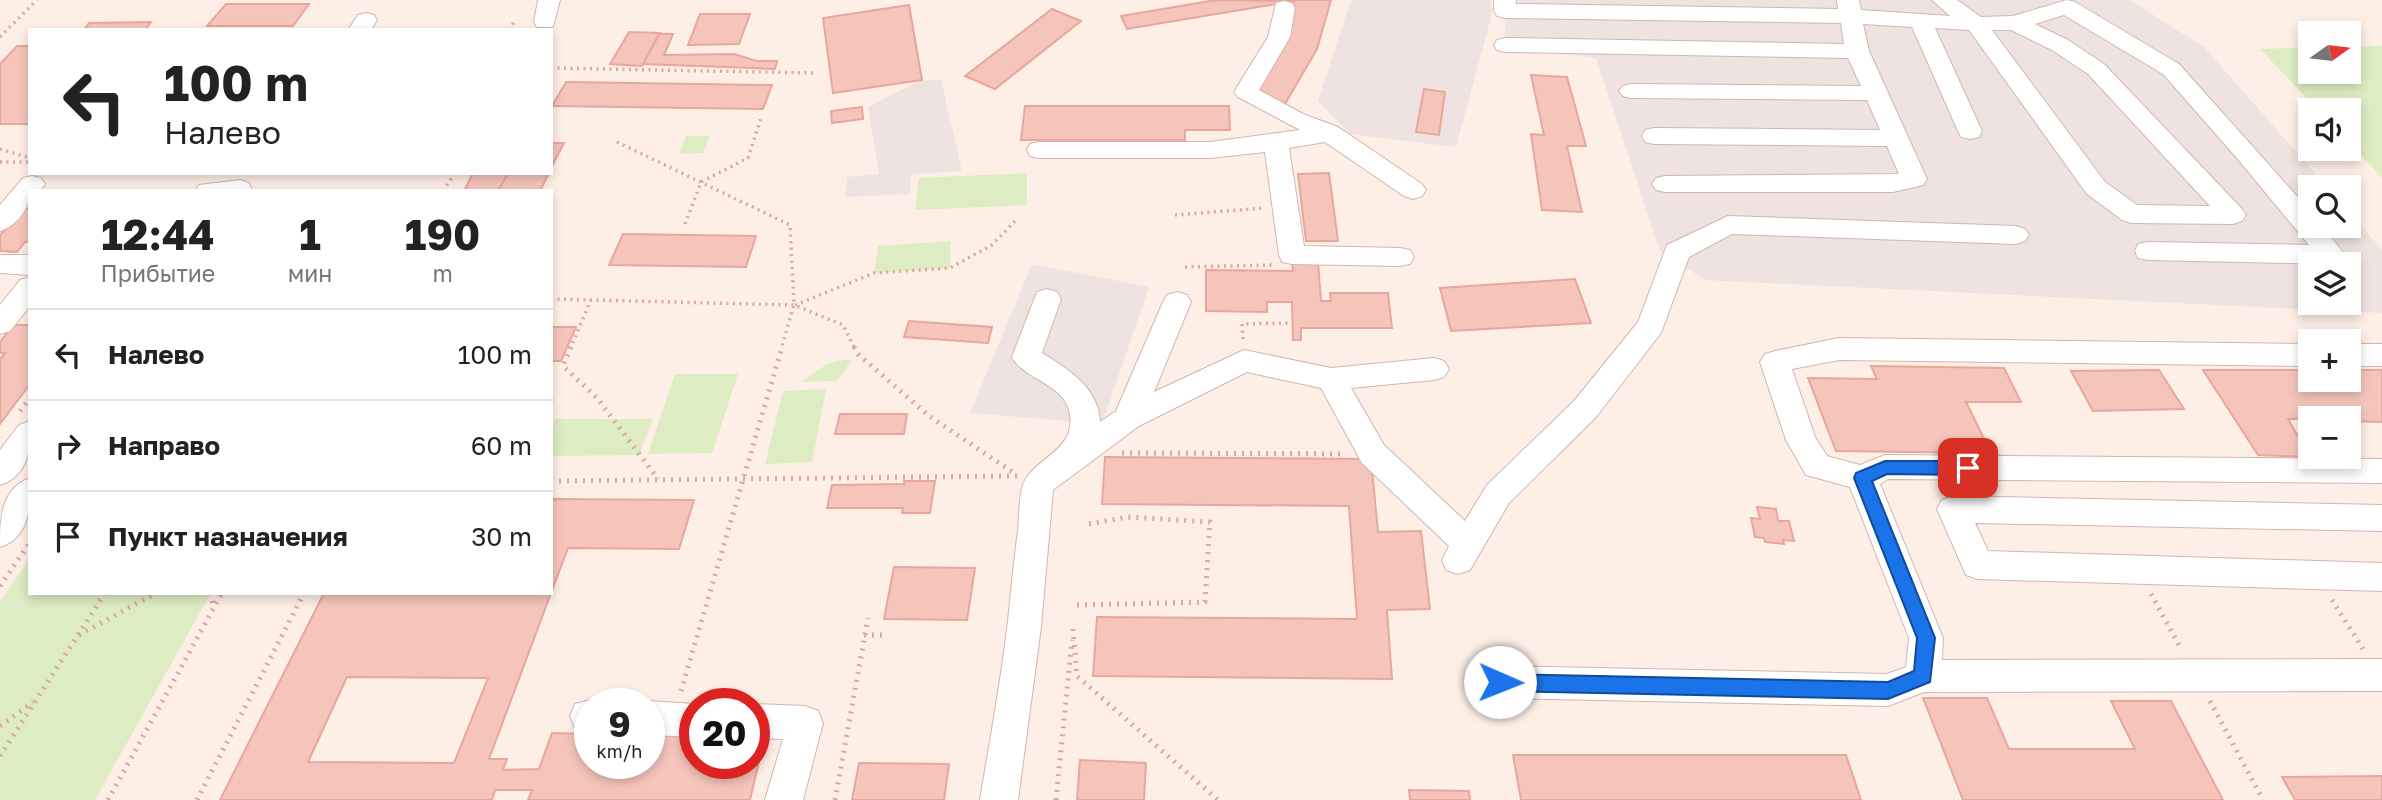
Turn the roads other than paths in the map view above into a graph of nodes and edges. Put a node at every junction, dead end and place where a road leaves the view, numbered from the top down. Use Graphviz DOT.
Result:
graph roads {
  1 [pos="1505,0"];
  2 [pos="1943,0"];
  3 [pos="2064,3"];
  4 [pos="1284,8"];
  5 [pos="1848,8"];
  6 [pos="1920,20"];
  7 [pos="2014,23"];
  8 [pos="1976,24"];
  9 [pos="1505,45"];
  10 [pos="1857,51"];
  11 [pos="1630,91"];
  12 [pos="1874,93"];
  13 [pos="1970,131"];
  14 [pos="1329,133"];
  15 [pos="1654,136"];
  16 [pos="1897,138"];
  17 [pos="1276,143"];
  18 [pos="1039,150"];
  19 [pos="28,173"];
  20 [pos="1665,184"];
  21 [pos="1413,190"];
  22 [pos="0,222"];
  23 [pos="2016,235"];
  24 [pos="2148,251"];
  25 [pos="1400,257"];
  26 [pos="0,264"];
  27 [pos="28,265"];
  28 [pos="28,289"];
  29 [pos="1047,299"];
  30 [pos="1177,302"];
  31 [pos="0,324"];
  32 [pos="2298,355"];
  33 [pos="2361,355"];
  34 [pos="2382,355"];
  35 [pos="1434,369"];
  36 [pos="1331,379"];
  37 [pos="1128,418"];
  38 [pos="1070,459"];
  39 [pos="2382,471"];
  40 [pos="1862,478"];
  41 [pos="28,494"];
  42 [pos="2382,519"];
  43 [pos="0,534"];
  44 [pos="2382,577"];
  45 [pos="2381,675"];
  46 [pos="1923,676"];
  47 [pos="1500,682"];
  48 [pos="770,722"];
  49 [pos="784,800"];
  50 [pos="999,800"];
  1 -- 5 [label="street"];
  2 -- 8 [label="street"];
  3 -- 7 [label="street"];
  3 -- 24 [label="street"];
  4 -- 14 [label="street"];
  5 -- 6 [label="street"];
  5 -- 10 [label="street"];
  6 -- 8 [label="street"];
  6 -- 13 [label="street"];
  7 -- 8 [label="street"];
  7 -- 8 [label="street"];
  9 -- 10 [label="street"];
  10 -- 12 [label="street"];
  11 -- 12 [label="street"];
  12 -- 16 [label="street"];
  14 -- 17 [label="street"];
  14 -- 21 [label="street"];
  15 -- 16 [label="street"];
  16 -- 20 [label="street"];
  17 -- 18 [label="street"];
  17 -- 25 [label="street"];
  19 -- 22 [label="street"];
  23 -- 36 [label="street"];
  26 -- 27 [label="street"];
  28 -- 31 [label="street"];
  29 -- 38 [label="street"];
  30 -- 37 [label="street"];
  32 -- 40 [label="street"];
  33 -- 34 [label="street"];
  35 -- 36 [label="street"];
  36 -- 37 [label="street"];
  37 -- 38 [label="street"];
  38 -- 50 [label="street"];
  39 -- 40 [label="street"];
  40 -- 46 [label="street"];
  41 -- 43 [label="street"];
  42 -- 44 [label="street"];
  45 -- 46 [label="street"];
  46 -- 47 [label="street"];
  48 -- 49 [label="street"];
}
